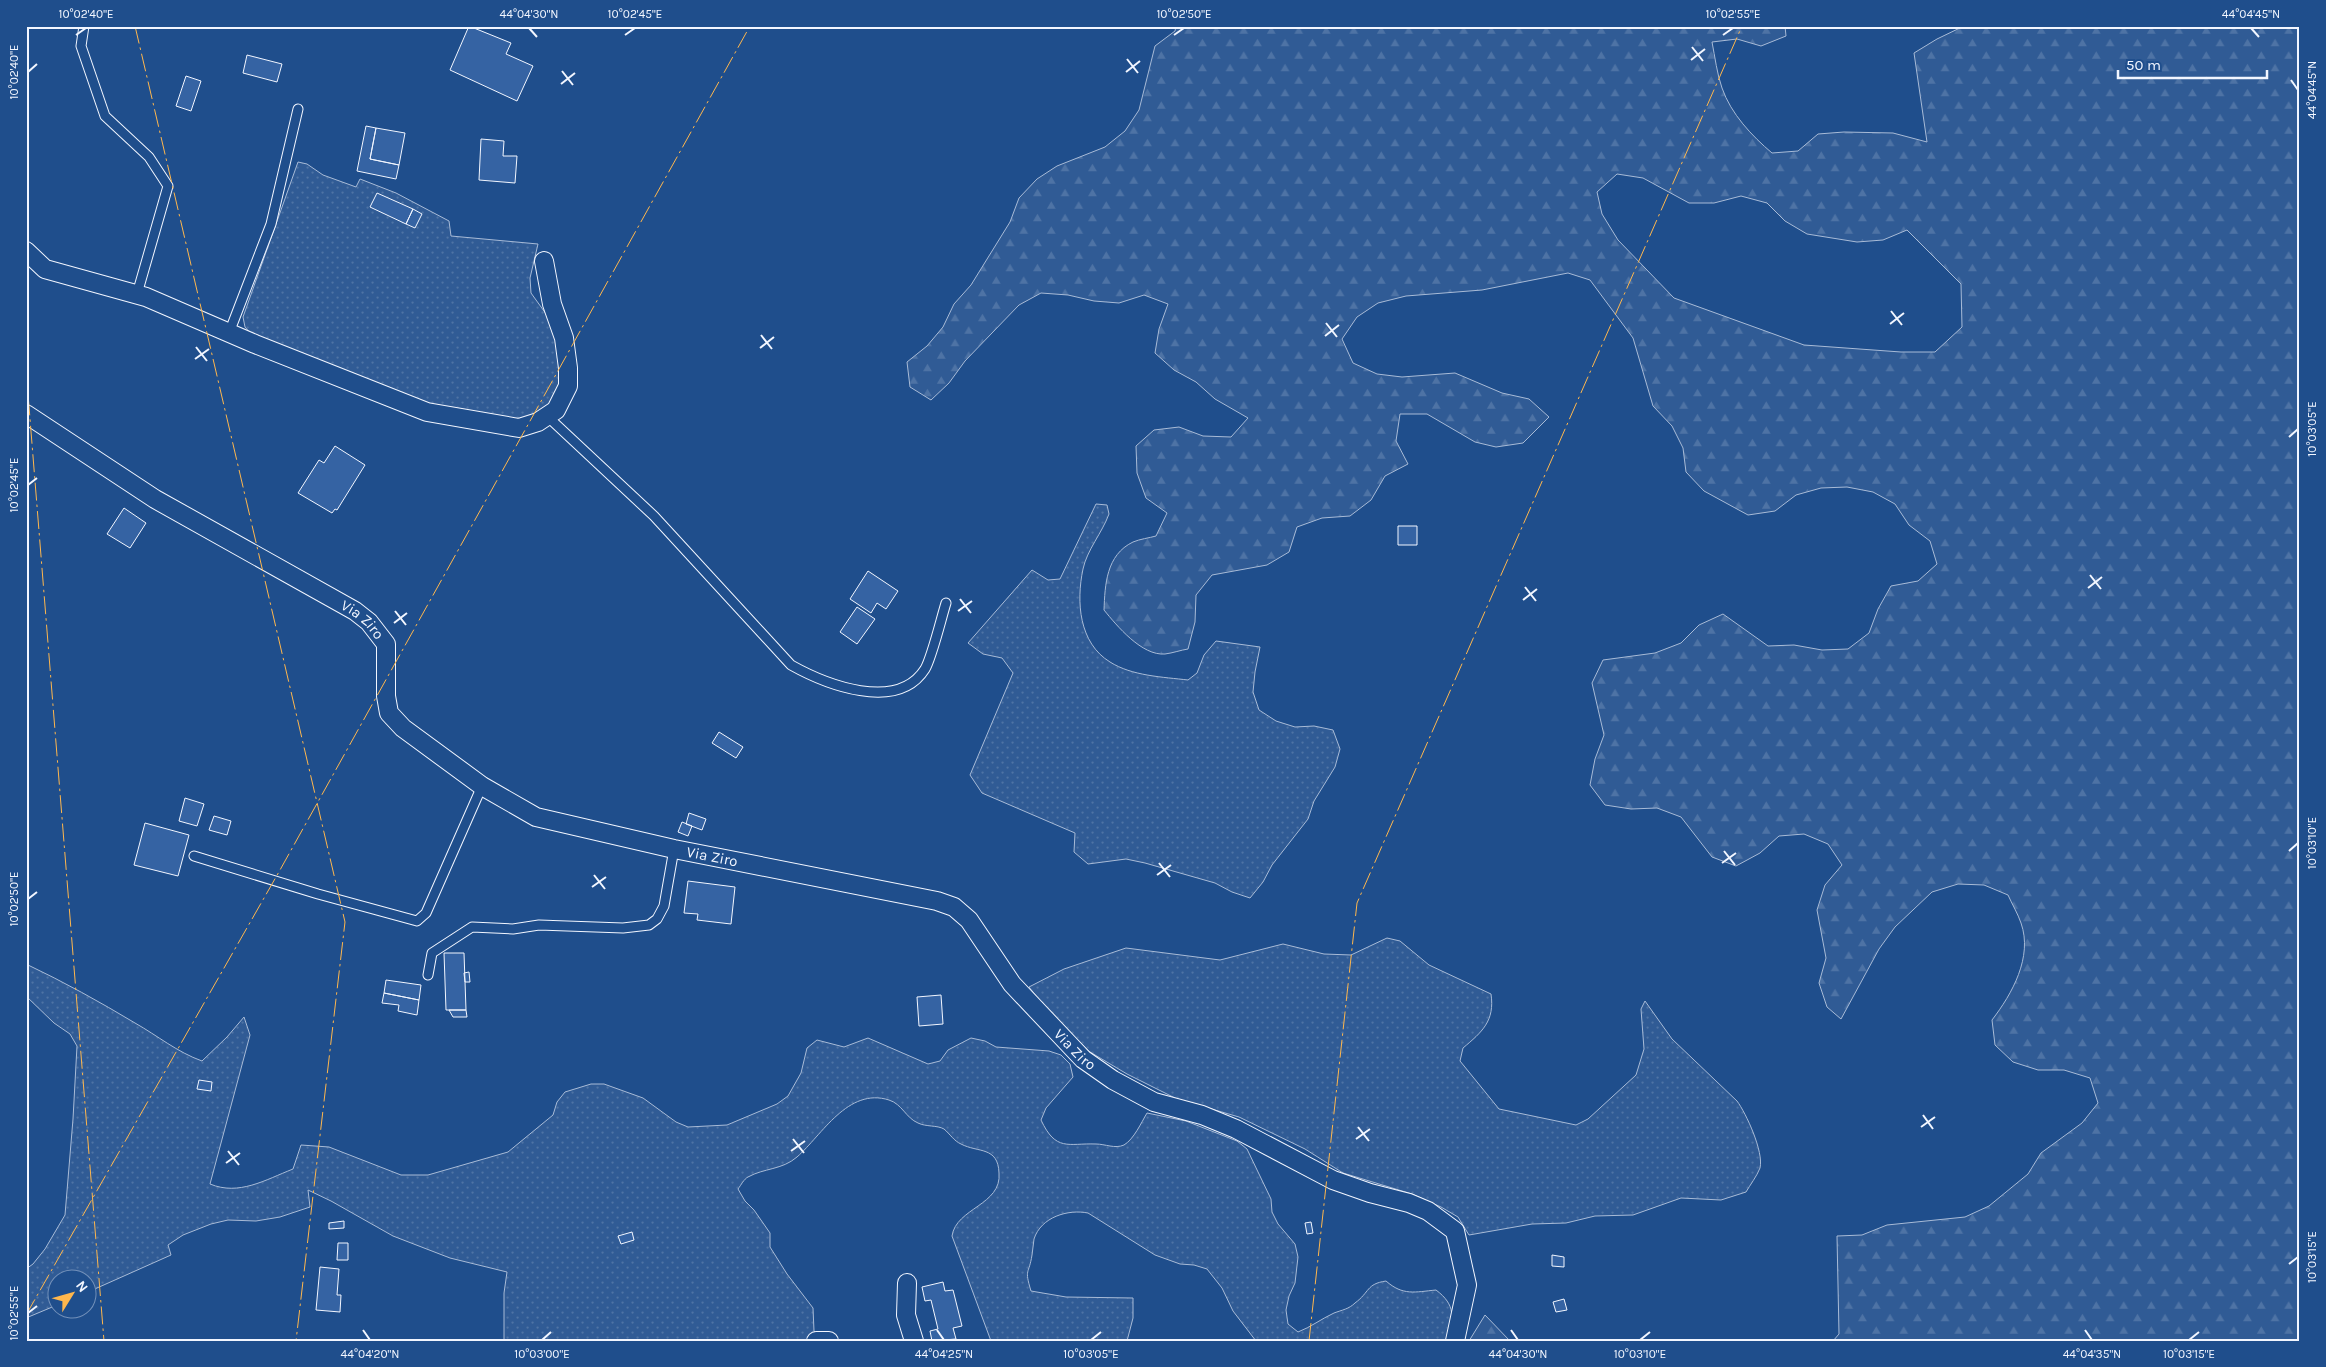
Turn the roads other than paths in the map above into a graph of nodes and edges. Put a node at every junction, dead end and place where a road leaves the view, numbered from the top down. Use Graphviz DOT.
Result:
graph roads {
  1 [pos="84,26"];
  2 [pos="298,109"];
  3 [pos="26,251"];
  4 [pos="544,261"];
  5 [pos="137,294"];
  6 [pos="229,333"];
  7 [pos="26,414"];
  8 [pos="547,416"];
  9 [pos="946,603"];
  10 [pos="482,786"];
  11 [pos="674,849"];
  12 [pos="194,856"];
  13 [pos="428,975"];
  14 [pos="907,1283"];
  15 [pos="816,1341"];
  16 [pos="829,1341"];
  17 [pos="914,1341"];
  18 [pos="1455,1341"];
  1 -- 5 [label="lane"];
  2 -- 6 [label="lane"];
  3 -- 5 [label="street"];
  4 -- 8 [label="street"];
  5 -- 6 [label="street"];
  6 -- 8 [label="street"];
  7 -- 10 [label="street, Via Ziro"];
  8 -- 9 [label="lane"];
  10 -- 11 [label="street, Via Ziro"];
  10 -- 12 [label="lane"];
  11 -- 13 [label="lane"];
  11 -- 18 [label="street, Via Ziro"];
  14 -- 17 [label="street"];
  15 -- 16 [label="street"];
}
